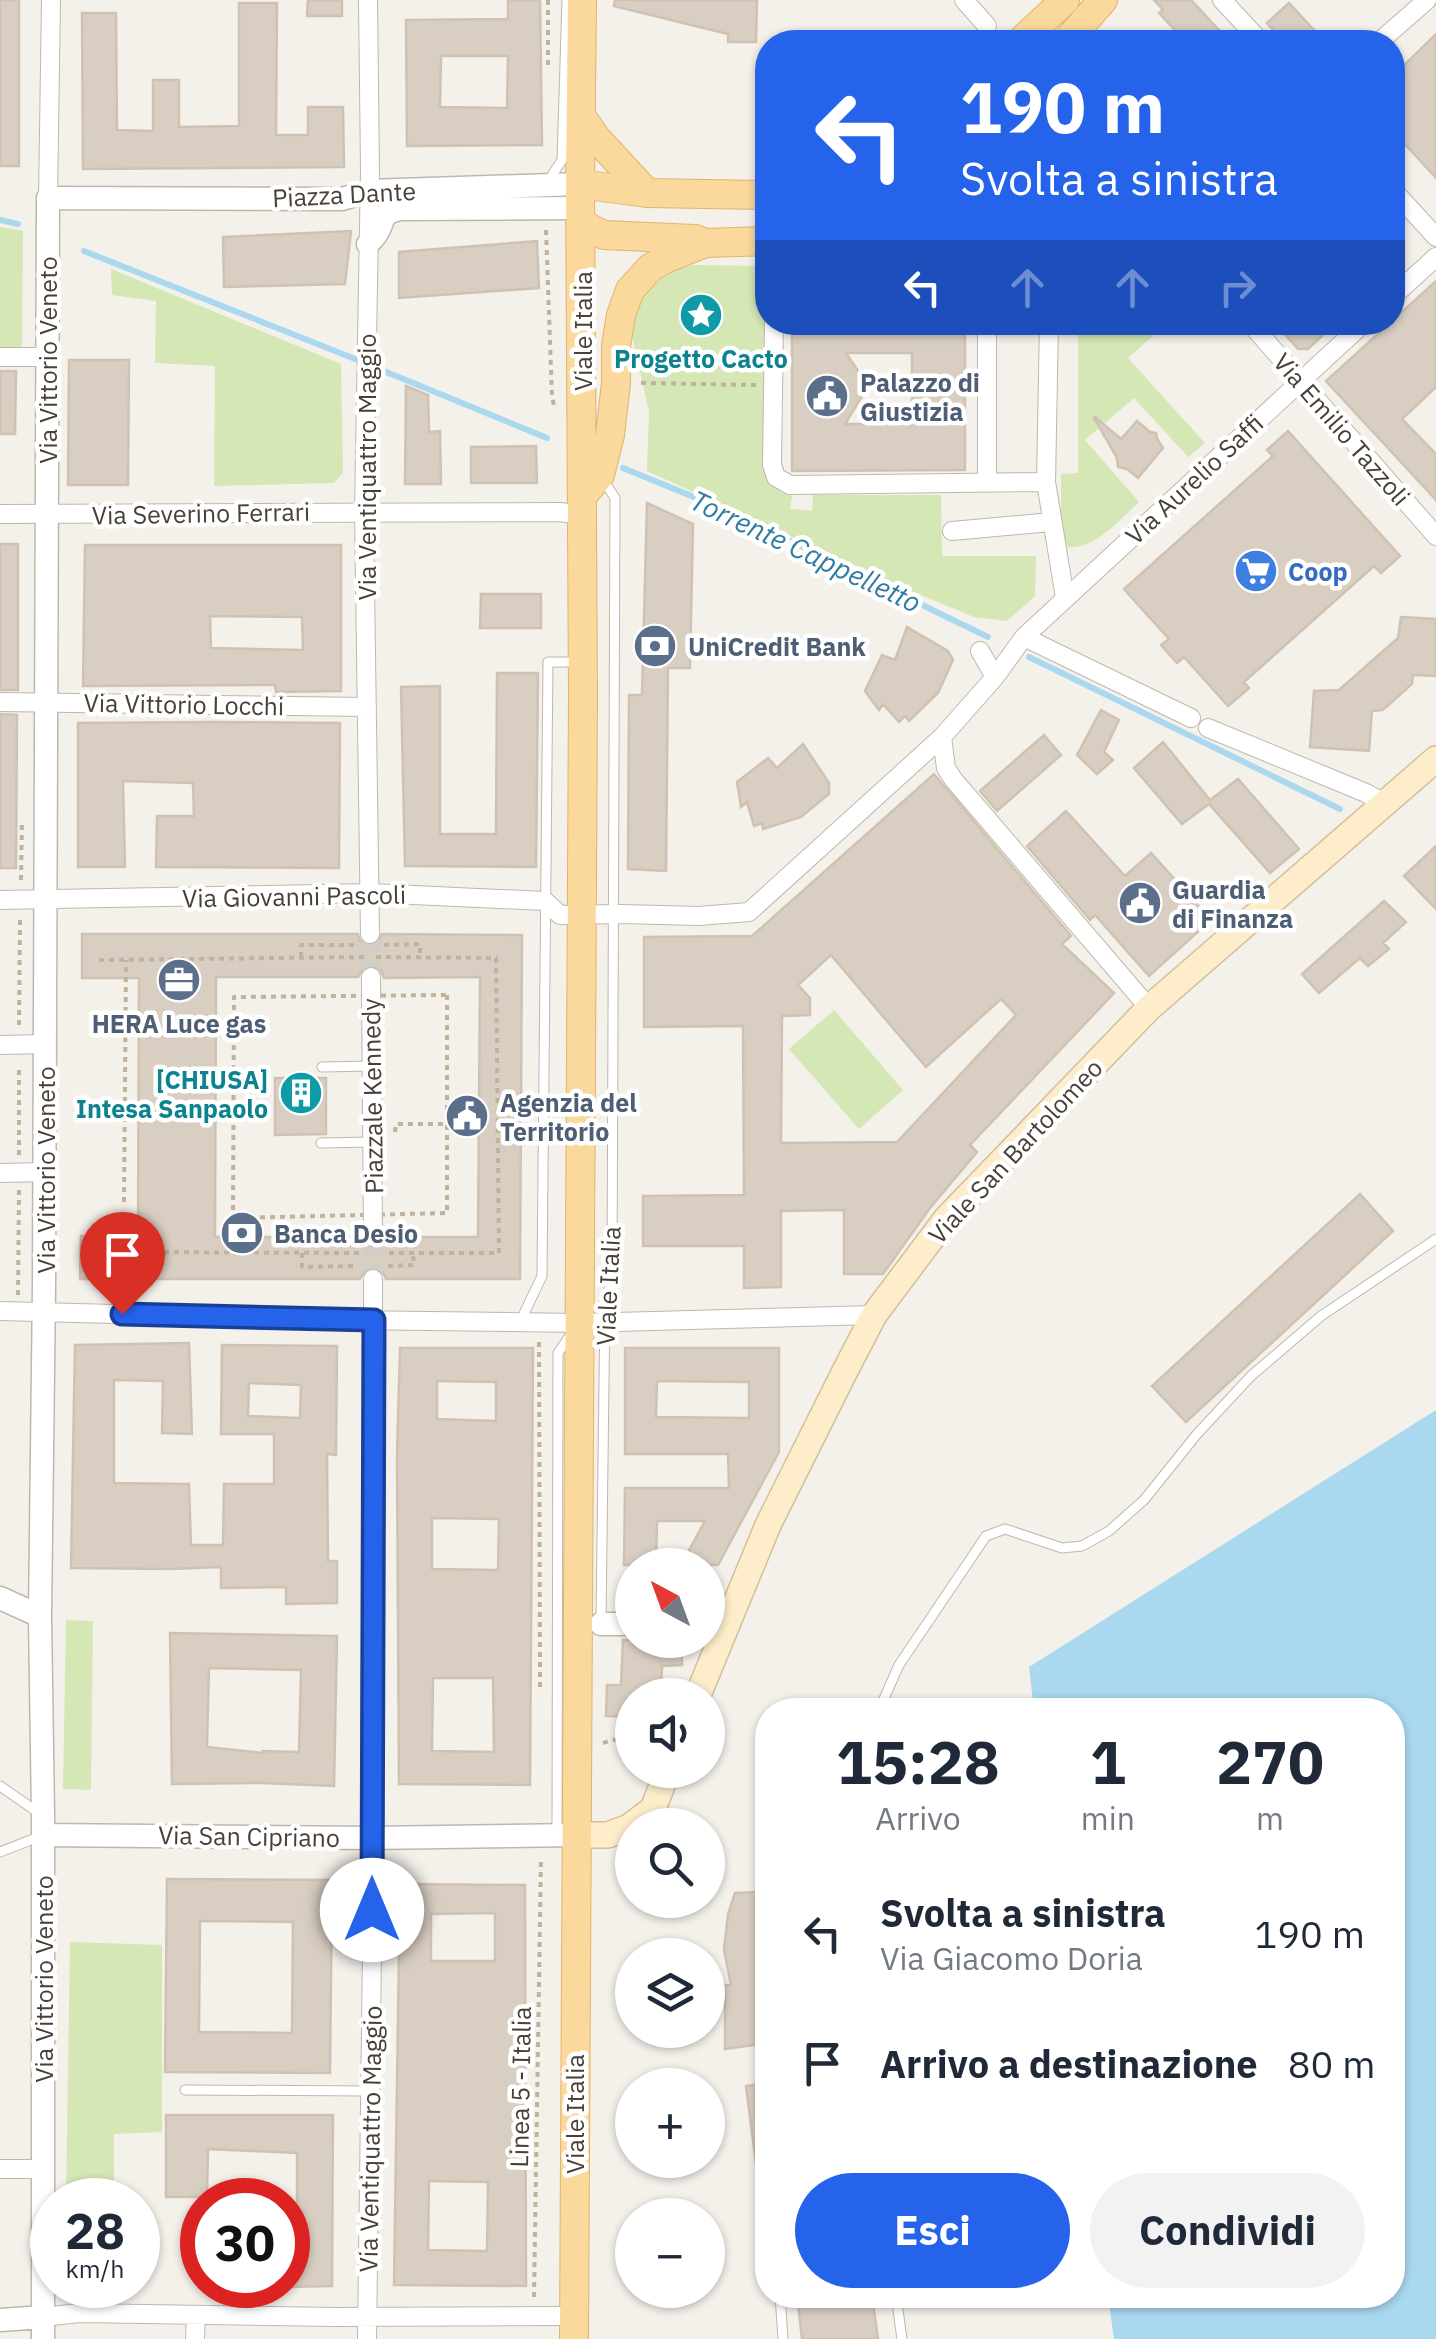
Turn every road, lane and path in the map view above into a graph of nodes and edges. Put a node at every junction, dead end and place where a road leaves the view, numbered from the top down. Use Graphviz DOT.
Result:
graph roads {
  1 [pos="51,0"];
  2 [pos="368,0"];
  3 [pos="567,0"];
  4 [pos="582,0"];
  5 [pos="964,0"];
  6 [pos="1065,0"];
  7 [pos="1102,0"];
  8 [pos="1222,0"];
  9 [pos="1427,0"];
  10 [pos="987,26"];
  11 [pos="1033,30"];
  12 [pos="1076,30"];
  13 [pos="1250,30"];
  14 [pos="1393,30"];
  15 [pos="581,116"];
  16 [pos="546,185"];
  17 [pos="369,191"];
  18 [pos="647,192"];
  19 [pos="755,195"];
  20 [pos="48,198"];
  21 [pos="1405,203"];
  22 [pos="581,205"];
  23 [pos="1436,237"];
  24 [pos="755,241"];
  25 [pos="705,243"];
  26 [pos="368,244"];
  27 [pos="1436,257"];
  28 [pos="1405,285"];
  29 [pos="774,335"];
  30 [pos="986,335"];
  31 [pos="1049,335"];
  32 [pos="1259,335"];
  33 [pos="1351,335"];
  34 [pos="0,357"];
  35 [pos="47,357"];
  36 [pos="1300,382"];
  37 [pos="616,383"];
  38 [pos="774,386"];
  39 [pos="1046,482"];
  40 [pos="987,483"];
  41 [pos="588,495"];
  42 [pos="364,512"];
  43 [pos="0,514"];
  44 [pos="46,515"];
  45 [pos="1429,515"];
  46 [pos="1052,522"];
  47 [pos="952,530"];
  48 [pos="1436,536"];
  49 [pos="1065,598"];
  50 [pos="1024,636"];
  51 [pos="980,652"];
  52 [pos="583,662"];
  53 [pos="995,677"];
  54 [pos="0,702"];
  55 [pos="46,702"];
  56 [pos="367,707"];
  57 [pos="1191,718"];
  58 [pos="1208,728"];
  59 [pos="942,738"];
  60 [pos="1436,758"];
  61 [pos="1386,804"];
  62 [pos="22,822"];
  63 [pos="371,894"];
  64 [pos="0,900"];
  65 [pos="45,900"];
  66 [pos="545,901"];
  67 [pos="20,902"];
  68 [pos="581,914"];
  69 [pos="612,914"];
  70 [pos="370,934"];
  71 [pos="399,944"];
  72 [pos="322,945"];
  73 [pos="300,957"];
  74 [pos="420,957"];
  75 [pos="126,960"];
  76 [pos="370,987"];
  77 [pos="1150,1008"];
  78 [pos="45,1044"];
  79 [pos="10,1045"];
  80 [pos="322,1066"];
  81 [pos="372,1066"];
  82 [pos="447,1124"];
  83 [pos="395,1132"];
  84 [pos="372,1142"];
  85 [pos="321,1143"];
  86 [pos="9,1172"];
  87 [pos="45,1172"];
  88 [pos="124,1202"];
  89 [pos="373,1215"];
  90 [pos="1436,1239"];
  91 [pos="138,1243"];
  92 [pos="374,1245"];
  93 [pos="104,1252"];
  94 [pos="161,1252"];
  95 [pos="302,1253"];
  96 [pos="358,1253"];
  97 [pos="414,1253"];
  98 [pos="499,1253"];
  99 [pos="323,1266"];
  100 [pos="397,1266"];
  101 [pos="373,1279"];
  102 [pos="9,1310"];
  103 [pos="44,1312"];
  104 [pos="874,1316"];
  105 [pos="374,1320"];
  106 [pos="521,1321"];
  107 [pos="592,1323"];
  108 [pos="0,1598"];
  109 [pos="725,1609"];
  110 [pos="40,1616"];
  111 [pos="600,1624"];
  112 [pos="615,1624"];
  113 [pos="577,1649"];
  114 [pos="884,1698"];
  115 [pos="615,1740"];
  116 [pos="599,1744"];
  117 [pos="0,1786"];
  118 [pos="43,1826"];
  119 [pos="615,1832"];
  120 [pos="558,1835"];
  121 [pos="373,1838"];
  122 [pos="0,1852"];
  123 [pos="184,2090"];
  124 [pos="371,2092"];
  125 [pos="0,2169"];
  126 [pos="42,2169"];
  127 [pos="781,2308"];
  128 [pos="898,2308"];
  129 [pos="196,2316"];
  130 [pos="368,2316"];
  131 [pos="534,2316"];
  132 [pos="0,2320"];
  133 [pos="574,2327"];
  134 [pos="43,2328"];
  135 [pos="195,2339"];
  136 [pos="368,2339"];
  137 [pos="784,2339"];
  138 [pos="902,2339"];
  1 -- 20 [label="street, Via Vittorio Veneto"];
  2 -- 17 [label="street, Via Ventiquattro Maggio"];
  3 -- 16 [label="lane"];
  4 -- 15 [label="main road, Viale Italia"];
  5 -- 10 [label="street"];
  6 -- 11 [label="main road"];
  7 -- 12 [label="main road"];
  8 -- 13 [label="street"];
  9 -- 14 [label="street"];
  15 -- 18 [label="main road"];
  15 -- 22 [label="main road, Viale Italia"];
  16 -- 17 [label="street, Piazza Dante"];
  16 -- 22 [label="street, Piazza Dante"];
  17 -- 20 [label="street, Piazza Dante"];
  17 -- 26 [label="street, Via Ventiquattro Maggio"];
  18 -- 19 [label="main road"];
  18 -- 22 [label="main road"];
  20 -- 35 [label="street, Via Vittorio Veneto"];
  21 -- 23 [label="street"];
  22 -- 25 [label="main road"];
  22 -- 26 [label="street, Piazza Dante"];
  22 -- 41 [label="main road, Viale Italia"];
  24 -- 25 [label="main road"];
  25 -- 37 [label="main road"];
  26 -- 42 [label="street, Via Ventiquattro Maggio"];
  27 -- 28 [label="street"];
  29 -- 38 [label="street"];
  30 -- 40 [label="street"];
  31 -- 39 [label="street"];
  32 -- 36 [label="street, Via Emilio Tazzoli"];
  33 -- 36 [label="street, Via Aurelio Saffi"];
  34 -- 35 [label="street"];
  35 -- 44 [label="street, Via Vittorio Veneto"];
  36 -- 45 [label="street, Via Emilio Tazzoli"];
  36 -- 49 [label="street, Via Aurelio Saffi"];
  37 -- 38 [label="path"];
  37 -- 41 [label="main road"];
  38 -- 40 [label="street"];
  39 -- 40 [label="street"];
  39 -- 46 [label="street"];
  41 -- 42 [label="street, Via Severino Ferrari"];
  41 -- 52 [label="main road, Viale Italia"];
  41 -- 69 [label="lane, Viale Italia"];
  42 -- 44 [label="street, Via Severino Ferrari"];
  42 -- 56 [label="street, Via Ventiquattro Maggio"];
  43 -- 44 [label="street, Via Severino Ferrari"];
  44 -- 55 [label="street, Via Vittorio Veneto"];
  45 -- 48 [label="street, Via Emilio Tazzoli"];
  46 -- 47 [label="street"];
  46 -- 49 [label="street"];
  49 -- 50 [label="street, Via Aurelio Saffi"];
  50 -- 53 [label="street"];
  50 -- 57 [label="street"];
  51 -- 53 [label="street"];
  52 -- 66 [label="lane"];
  52 -- 68 [label="main road, Viale Italia"];
  53 -- 59 [label="street"];
  54 -- 55 [label="street, Via Vittorio Locchi"];
  55 -- 56 [label="street, Via Vittorio Locchi"];
  55 -- 65 [label="street, Via Vittorio Veneto"];
  56 -- 63 [label="street, Via Ventiquattro Maggio"];
  58 -- 61 [label="street"];
  59 -- 69 [label="street"];
  59 -- 77 [label="street"];
  60 -- 61 [label="main road, Viale San Bartolomeo"];
  61 -- 77 [label="main road, Viale San Bartolomeo"];
  62 -- 67 [label="path"];
  63 -- 65 [label="street, Via Giovanni Pascoli"];
  63 -- 66 [label="street, Via Giovanni Pascoli"];
  63 -- 70 [label="street, Via Ventiquattro Maggio"];
  64 -- 67 [label="street, Via Giovanni Pascoli"];
  65 -- 67 [label="street, Via Giovanni Pascoli"];
  65 -- 78 [label="street, Via Vittorio Veneto"];
  66 -- 68 [label="street, Via Giovanni Pascoli"];
  66 -- 106 [label="lane"];
  67 -- 79 [label="path"];
  68 -- 69 [label="street"];
  68 -- 107 [label="main road, Viale Italia"];
  69 -- 107 [label="lane, Viale Italia"];
  71 -- 74 [label="path"];
  72 -- 73 [label="path"];
  75 -- 88 [label="path"];
  76 -- 81 [label="street, Piazzale Kennedy"];
  76 -- 82 [label="path"];
  76 -- 89 [label="path"];
  77 -- 104 [label="main road, Viale San Bartolomeo"];
  78 -- 79 [label="street"];
  78 -- 87 [label="street, Via Vittorio Veneto"];
  79 -- 86 [label="path"];
  80 -- 81 [label="lane"];
  81 -- 84 [label="street, Piazzale Kennedy"];
  82 -- 83 [label="path"];
  82 -- 89 [label="path"];
  84 -- 85 [label="lane"];
  84 -- 89 [label="street, Piazzale Kennedy"];
  86 -- 87 [label="street"];
  86 -- 102 [label="path"];
  87 -- 103 [label="street, Via Vittorio Veneto"];
  89 -- 92 [label="street"];
  90 -- 114 [label="lane"];
  91 -- 94 [label="path"];
  92 -- 97 [label="path"];
  93 -- 94 [label="path"];
  94 -- 95 [label="path"];
  95 -- 96 [label="path"];
  95 -- 99 [label="path"];
  97 -- 98 [label="path"];
  97 -- 100 [label="path"];
  101 -- 105 [label="street, Via Ventiquattro Maggio"];
  102 -- 103 [label="street"];
  103 -- 105 [label="street"];
  103 -- 110 [label="street, Via Vittorio Veneto"];
  104 -- 107 [label="street"];
  104 -- 109 [label="main road, Viale San Bartolomeo"];
  105 -- 106 [label="street"];
  105 -- 121 [label="street, Via Ventiquattro Maggio"];
  106 -- 107 [label="street"];
  107 -- 111 [label="lane, Viale Italia"];
  107 -- 113 [label="main road, Viale Italia"];
  107 -- 120 [label="lane, Viale Italia"];
  108 -- 110 [label="street"];
  110 -- 118 [label="street, Via Vittorio Veneto"];
  111 -- 112 [label="street"];
  111 -- 113 [label="lane"];
  113 -- 120 [label="main road, Viale Italia"];
  115 -- 116 [label="path"];
  117 -- 118 [label="lane"];
  118 -- 121 [label="street, Via San Cipriano"];
  118 -- 122 [label="lane"];
  118 -- 126 [label="street, Via Vittorio Veneto"];
  119 -- 120 [label="main road"];
  120 -- 121 [label="street, Via San Cipriano"];
  120 -- 131 [label="path, Linea 5 - Italia"];
  120 -- 133 [label="main road, Viale Italia"];
  121 -- 124 [label="street, Via Ventiquattro Maggio"];
  123 -- 124 [label="lane"];
  124 -- 130 [label="street, Via Ventiquattro Maggio"];
  125 -- 126 [label="street"];
  126 -- 134 [label="street, Via Vittorio Veneto"];
  127 -- 137 [label="lane"];
  128 -- 138 [label="lane"];
  129 -- 130 [label="street"];
  129 -- 134 [label="street"];
  129 -- 135 [label="street"];
  130 -- 131 [label="street"];
  130 -- 136 [label="street, Via Ventiquattro Maggio"];
  131 -- 133 [label="street"];
  132 -- 134 [label="street"];
}
